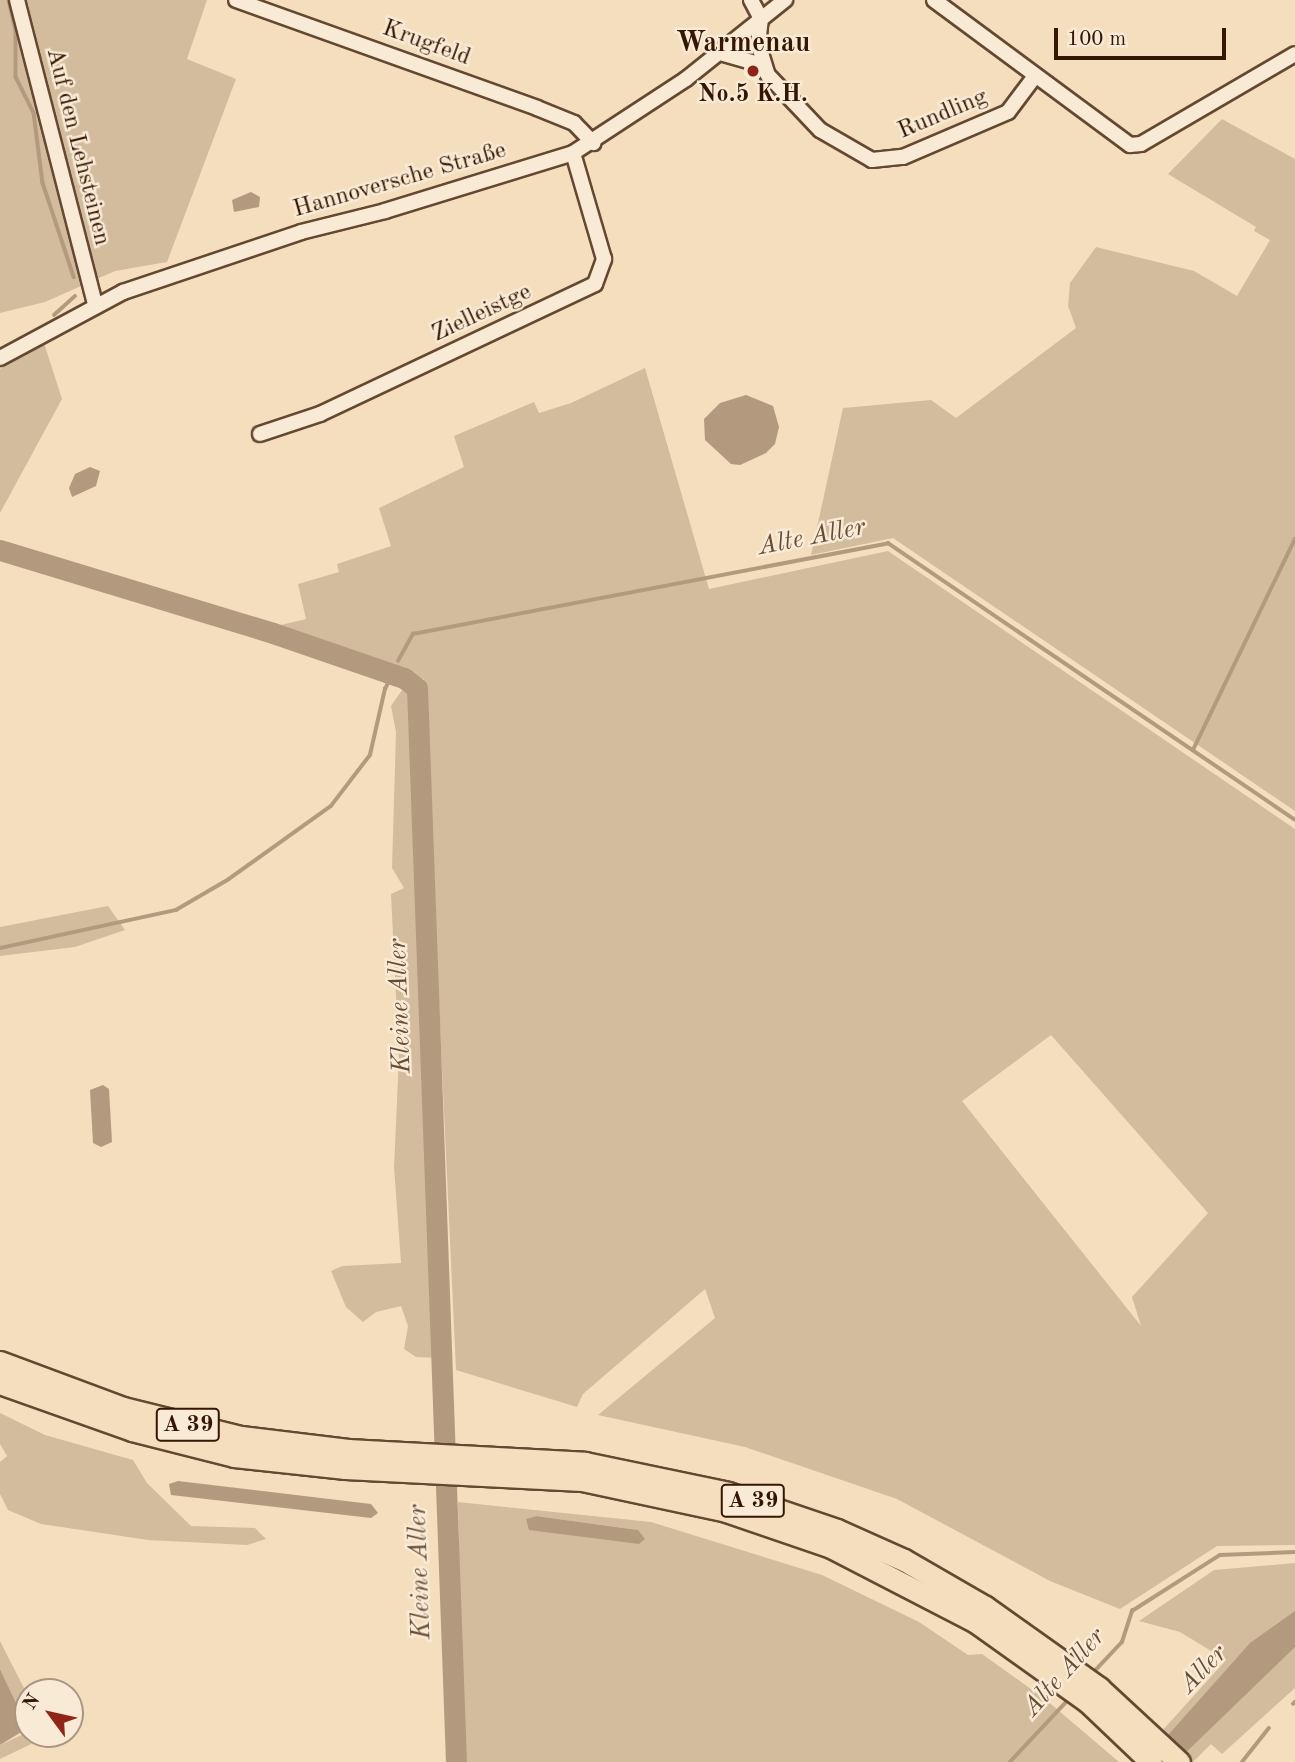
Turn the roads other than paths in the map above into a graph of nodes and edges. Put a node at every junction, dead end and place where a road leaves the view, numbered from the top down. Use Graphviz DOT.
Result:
graph roads {
  1 [pos="17,0"];
  2 [pos="236,0"];
  3 [pos="751,0"];
  4 [pos="785,0"];
  5 [pos="934,0"];
  6 [pos="761,19"];
  7 [pos="720,53"];
  8 [pos="1295,54"];
  9 [pos="762,65"];
  10 [pos="1035,76"];
  11 [pos="593,143"];
  12 [pos="573,153"];
  13 [pos="95,304"];
  14 [pos="0,358"];
  15 [pos="260,434"];
  16 [pos="0,1362"];
  17 [pos="0,1383"];
  18 [pos="384,1462"];
  19 [pos="980,1614"];
  20 [pos="1152,1762"];
  21 [pos="1179,1762"];
  1 -- 13 [label="street, Auf den Lehsteinen"];
  2 -- 11 [label="street, Krugfeld"];
  3 -- 6 [label="street"];
  4 -- 6 [label="street, Hannoversche Straße"];
  5 -- 10 [label="street"];
  6 -- 7 [label="street, Hannoversche Straße"];
  6 -- 9 [label="street"];
  7 -- 9 [label="street"];
  7 -- 11 [label="street, Hannoversche Straße"];
  8 -- 10 [label="street"];
  9 -- 10 [label="street, Rundling"];
  11 -- 12 [label="street, Hannoversche Straße"];
  12 -- 13 [label="street, Hannoversche Straße"];
  12 -- 15 [label="street, Zielleistge"];
  13 -- 14 [label="street, Hannoversche Straße"];
  16 -- 18 [label="highway, A 39"];
  17 -- 18 [label="highway, A 39"];
  18 -- 19 [label="highway, A 39"];
  19 -- 20 [label="highway, A 39"];
  19 -- 21 [label="highway, A 39"];
}
